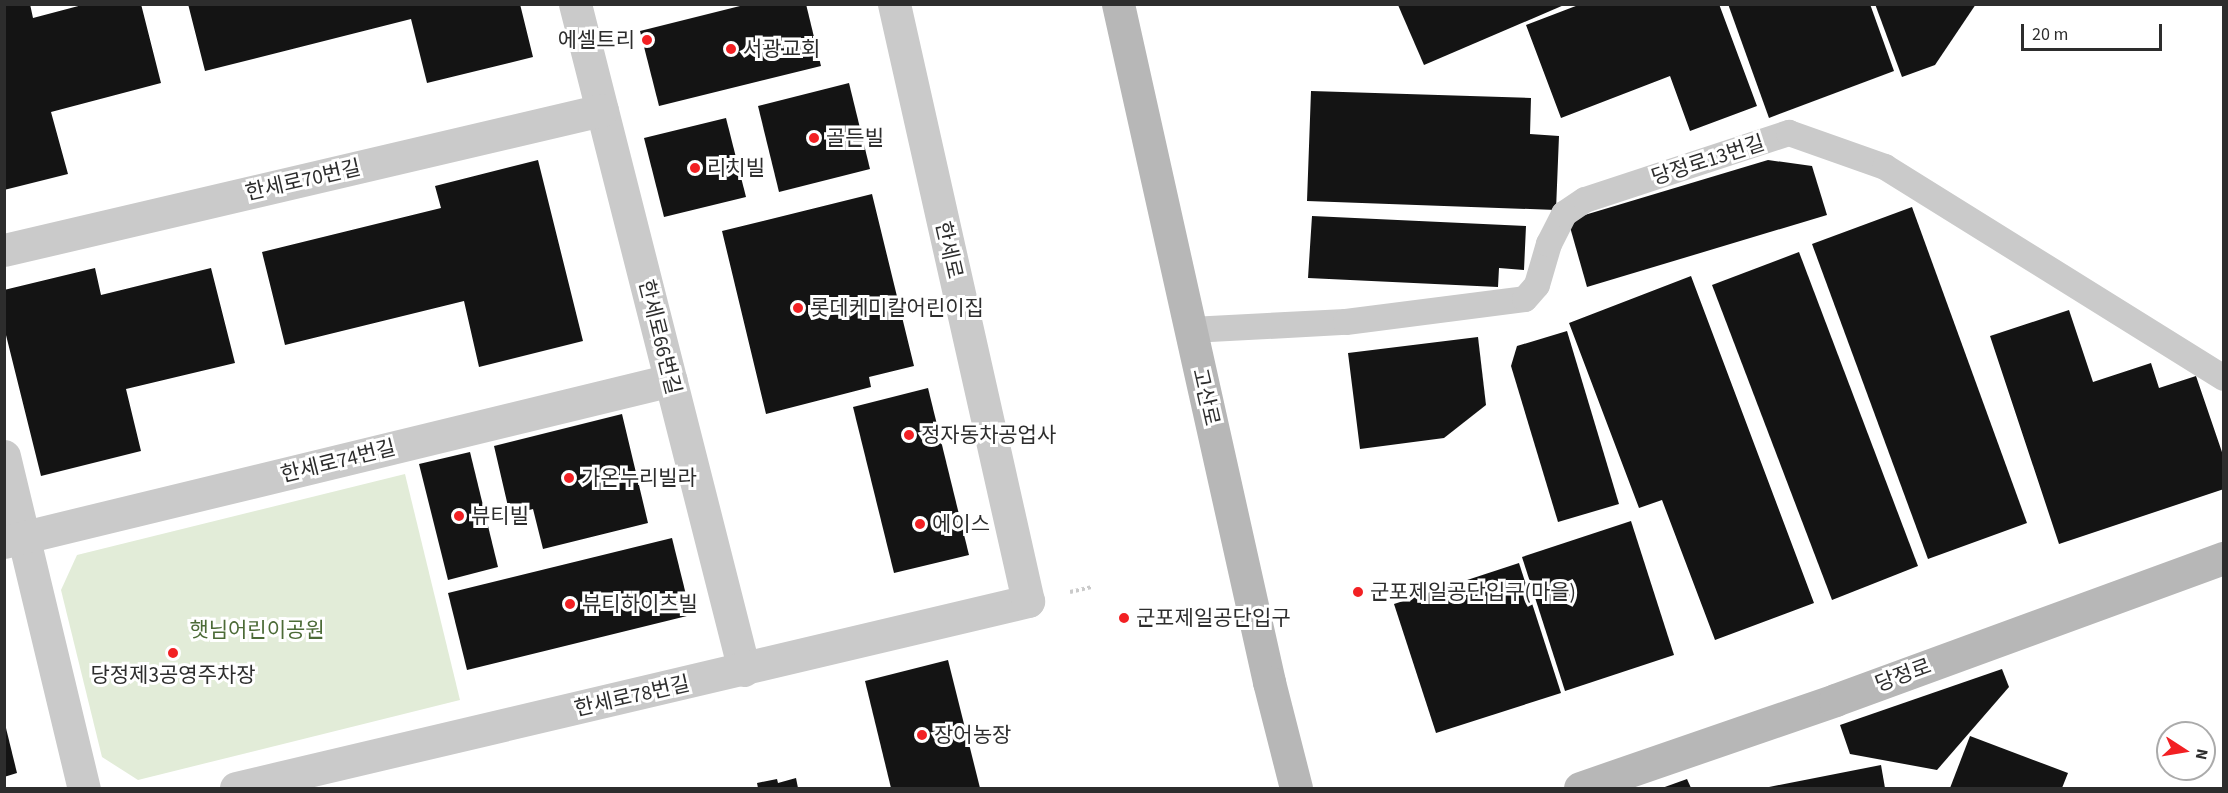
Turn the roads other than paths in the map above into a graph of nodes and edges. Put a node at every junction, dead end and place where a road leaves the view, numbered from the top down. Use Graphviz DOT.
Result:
graph roads {
  1 [pos="575,4"];
  2 [pos="894,4"];
  3 [pos="1118,4"];
  4 [pos="602,110"];
  5 [pos="4,250"];
  6 [pos="1191,330"];
  7 [pos="2223,378"];
  8 [pos="671,380"];
  9 [pos="4,456"];
  10 [pos="14,540"];
  11 [pos="2223,558"];
  12 [pos="1028,601"];
  13 [pos="744,670"];
  14 [pos="84,789"];
  15 [pos="236,789"];
  16 [pos="1296,789"];
  17 [pos="1581,789"];
  1 -- 4 [label="street, 한세로66번길"];
  2 -- 12 [label="street, 한세로"];
  3 -- 6 [label="street, 고산로"];
  4 -- 5 [label="street, 한세로70번길"];
  4 -- 8 [label="street, 한세로66번길"];
  6 -- 7 [label="lane, 당정로13번길"];
  6 -- 16 [label="street, 고산로"];
  8 -- 10 [label="street, 한세로74번길"];
  8 -- 13 [label="street, 한세로66번길"];
  9 -- 10 [label="street"];
  10 -- 14 [label="street"];
  11 -- 17 [label="street, 당정로"];
  12 -- 13 [label="street, 한세로78번길"];
  13 -- 15 [label="street, 한세로78번길"];
}
